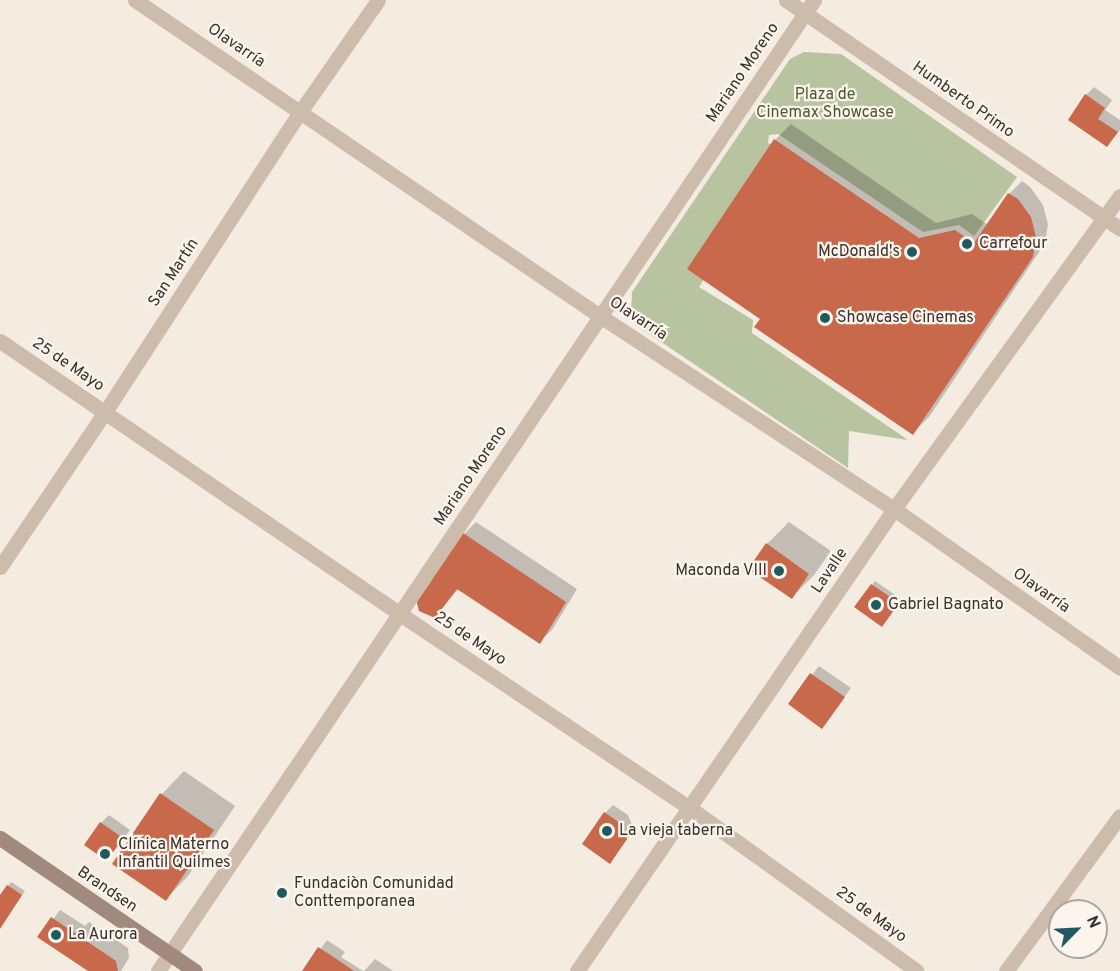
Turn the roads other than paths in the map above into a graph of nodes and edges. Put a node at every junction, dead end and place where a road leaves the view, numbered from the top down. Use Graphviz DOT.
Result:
graph roads {
  1 [pos="135,0"];
  2 [pos="378,0"];
  3 [pos="786,0"];
  4 [pos="814,0"];
  5 [pos="805,13"];
  6 [pos="300,112"];
  7 [pos="1120,196"];
  8 [pos="1104,219"];
  9 [pos="1120,230"];
  10 [pos="600,316"];
  11 [pos="0,341"];
  12 [pos="105,412"];
  13 [pos="894,509"];
  14 [pos="0,567"];
  15 [pos="400,614"];
  16 [pos="1120,668"];
  17 [pos="690,808"];
  18 [pos="1120,816"];
  19 [pos="0,838"];
  20 [pos="170,954"];
  21 [pos="158,971"];
  22 [pos="195,971"];
  23 [pos="577,971"];
  24 [pos="917,971"];
  25 [pos="1006,971"];
  1 -- 6 [label="street, Olavarría"];
  2 -- 6 [label="street, San Martín"];
  3 -- 5 [label="street, Humberto Primo"];
  4 -- 5 [label="street, Mariano Moreno"];
  5 -- 8 [label="street, Humberto Primo"];
  5 -- 10 [label="street, Mariano Moreno"];
  6 -- 10 [label="street, Olavarría"];
  6 -- 12 [label="street, San Martín"];
  7 -- 8 [label="street, Lavalle"];
  8 -- 9 [label="street, Humberto Primo"];
  8 -- 13 [label="street, Lavalle"];
  10 -- 13 [label="street, Olavarría"];
  10 -- 15 [label="street, Mariano Moreno"];
  11 -- 12 [label="street, 25 de Mayo"];
  12 -- 14 [label="street, San Martín"];
  12 -- 15 [label="street, 25 de Mayo"];
  13 -- 16 [label="street, Olavarría"];
  13 -- 17 [label="street, Lavalle"];
  15 -- 17 [label="street, 25 de Mayo"];
  15 -- 20 [label="street, Mariano Moreno"];
  17 -- 23 [label="street, Lavalle"];
  17 -- 24 [label="street, 25 de Mayo"];
  18 -- 25 [label="street"];
  19 -- 20 [label="main road, Brandsen"];
  20 -- 21 [label="street, Mariano Moreno"];
  20 -- 22 [label="main road, Brandsen"];
}
